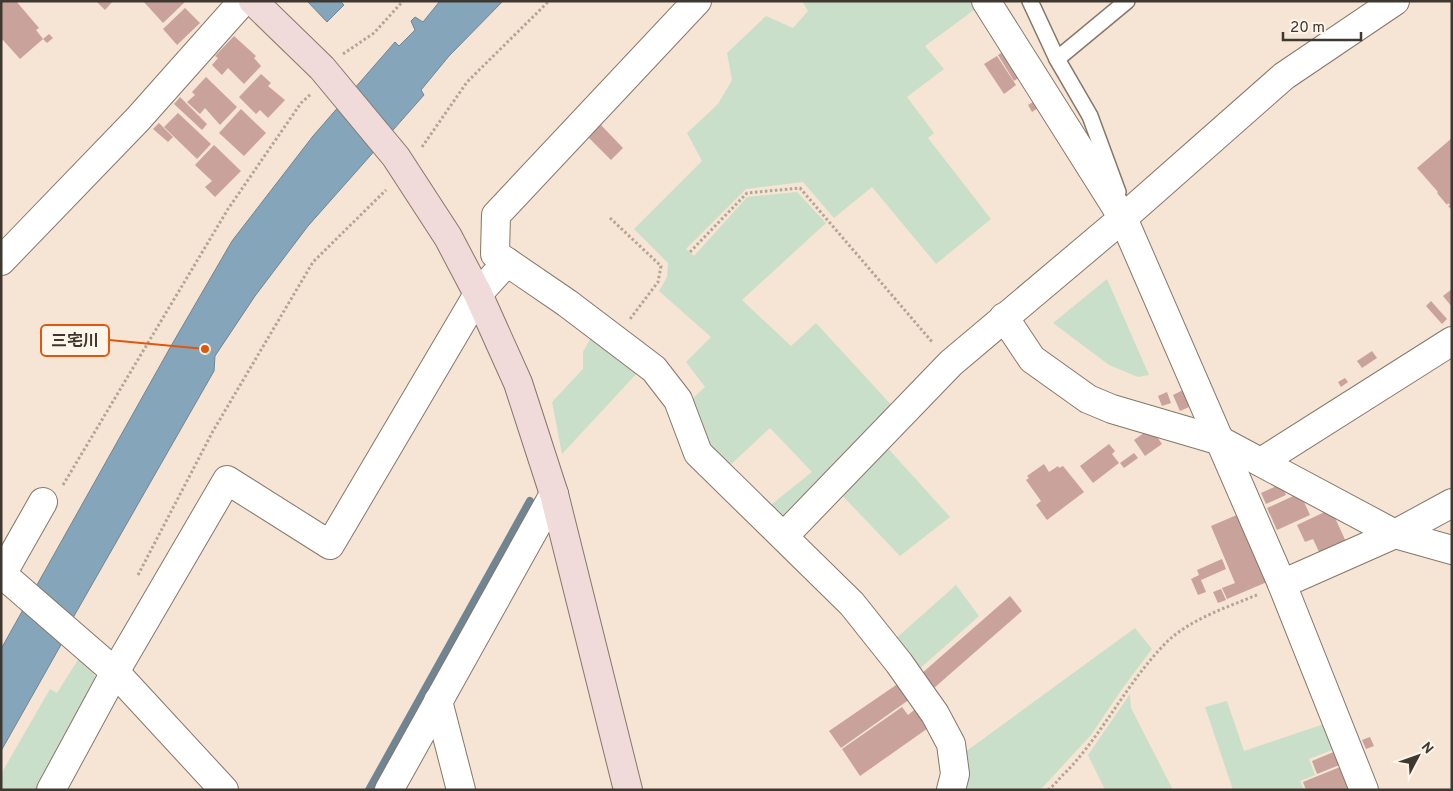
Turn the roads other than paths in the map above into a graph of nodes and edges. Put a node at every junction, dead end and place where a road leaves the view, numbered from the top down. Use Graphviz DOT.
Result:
graph roads {
  1 [pos="243,1"];
  2 [pos="253,1"];
  3 [pos="697,1"];
  4 [pos="986,1"];
  5 [pos="1030,1"];
  6 [pos="1127,1"];
  7 [pos="1395,1"];
  8 [pos="1057,59"];
  9 [pos="1123,218"];
  10 [pos="1,262"];
  11 [pos="507,262"];
  12 [pos="478,294"];
  13 [pos="1004,318"];
  14 [pos="1452,341"];
  15 [pos="1221,441"];
  16 [pos="1261,462"];
  17 [pos="554,494"];
  18 [pos="43,502"];
  19 [pos="1452,504"];
  20 [pos="1395,534"];
  21 [pos="784,536"];
  22 [pos="1452,550"];
  23 [pos="4,576"];
  24 [pos="1282,584"];
  25 [pos="105,663"];
  26 [pos="438,701"];
  27 [pos="50,790"];
  28 [pos="224,790"];
  29 [pos="389,790"];
  30 [pos="461,790"];
  31 [pos="628,790"];
  32 [pos="952,790"];
  33 [pos="1364,790"];
  1 -- 10 [label="street"];
  2 -- 12 [label="street"];
  3 -- 11 [label="street"];
  4 -- 9 [label="street"];
  5 -- 8 [label="lane"];
  6 -- 8 [label="lane"];
  7 -- 9 [label="street"];
  8 -- 9 [label="lane"];
  9 -- 13 [label="street"];
  9 -- 15 [label="street"];
  11 -- 12 [label="street"];
  11 -- 21 [label="street"];
  12 -- 17 [label="street"];
  12 -- 25 [label="street"];
  13 -- 15 [label="street"];
  13 -- 21 [label="street"];
  14 -- 16 [label="street"];
  15 -- 16 [label="street"];
  15 -- 24 [label="street"];
  16 -- 20 [label="street"];
  17 -- 26 [label="street"];
  17 -- 31 [label="street"];
  18 -- 23 [label="street"];
  19 -- 20 [label="street"];
  20 -- 22 [label="street"];
  20 -- 24 [label="street"];
  21 -- 32 [label="street"];
  23 -- 25 [label="street"];
  24 -- 33 [label="street"];
  25 -- 27 [label="street"];
  25 -- 28 [label="street"];
  26 -- 29 [label="street"];
  26 -- 30 [label="street"];
}
